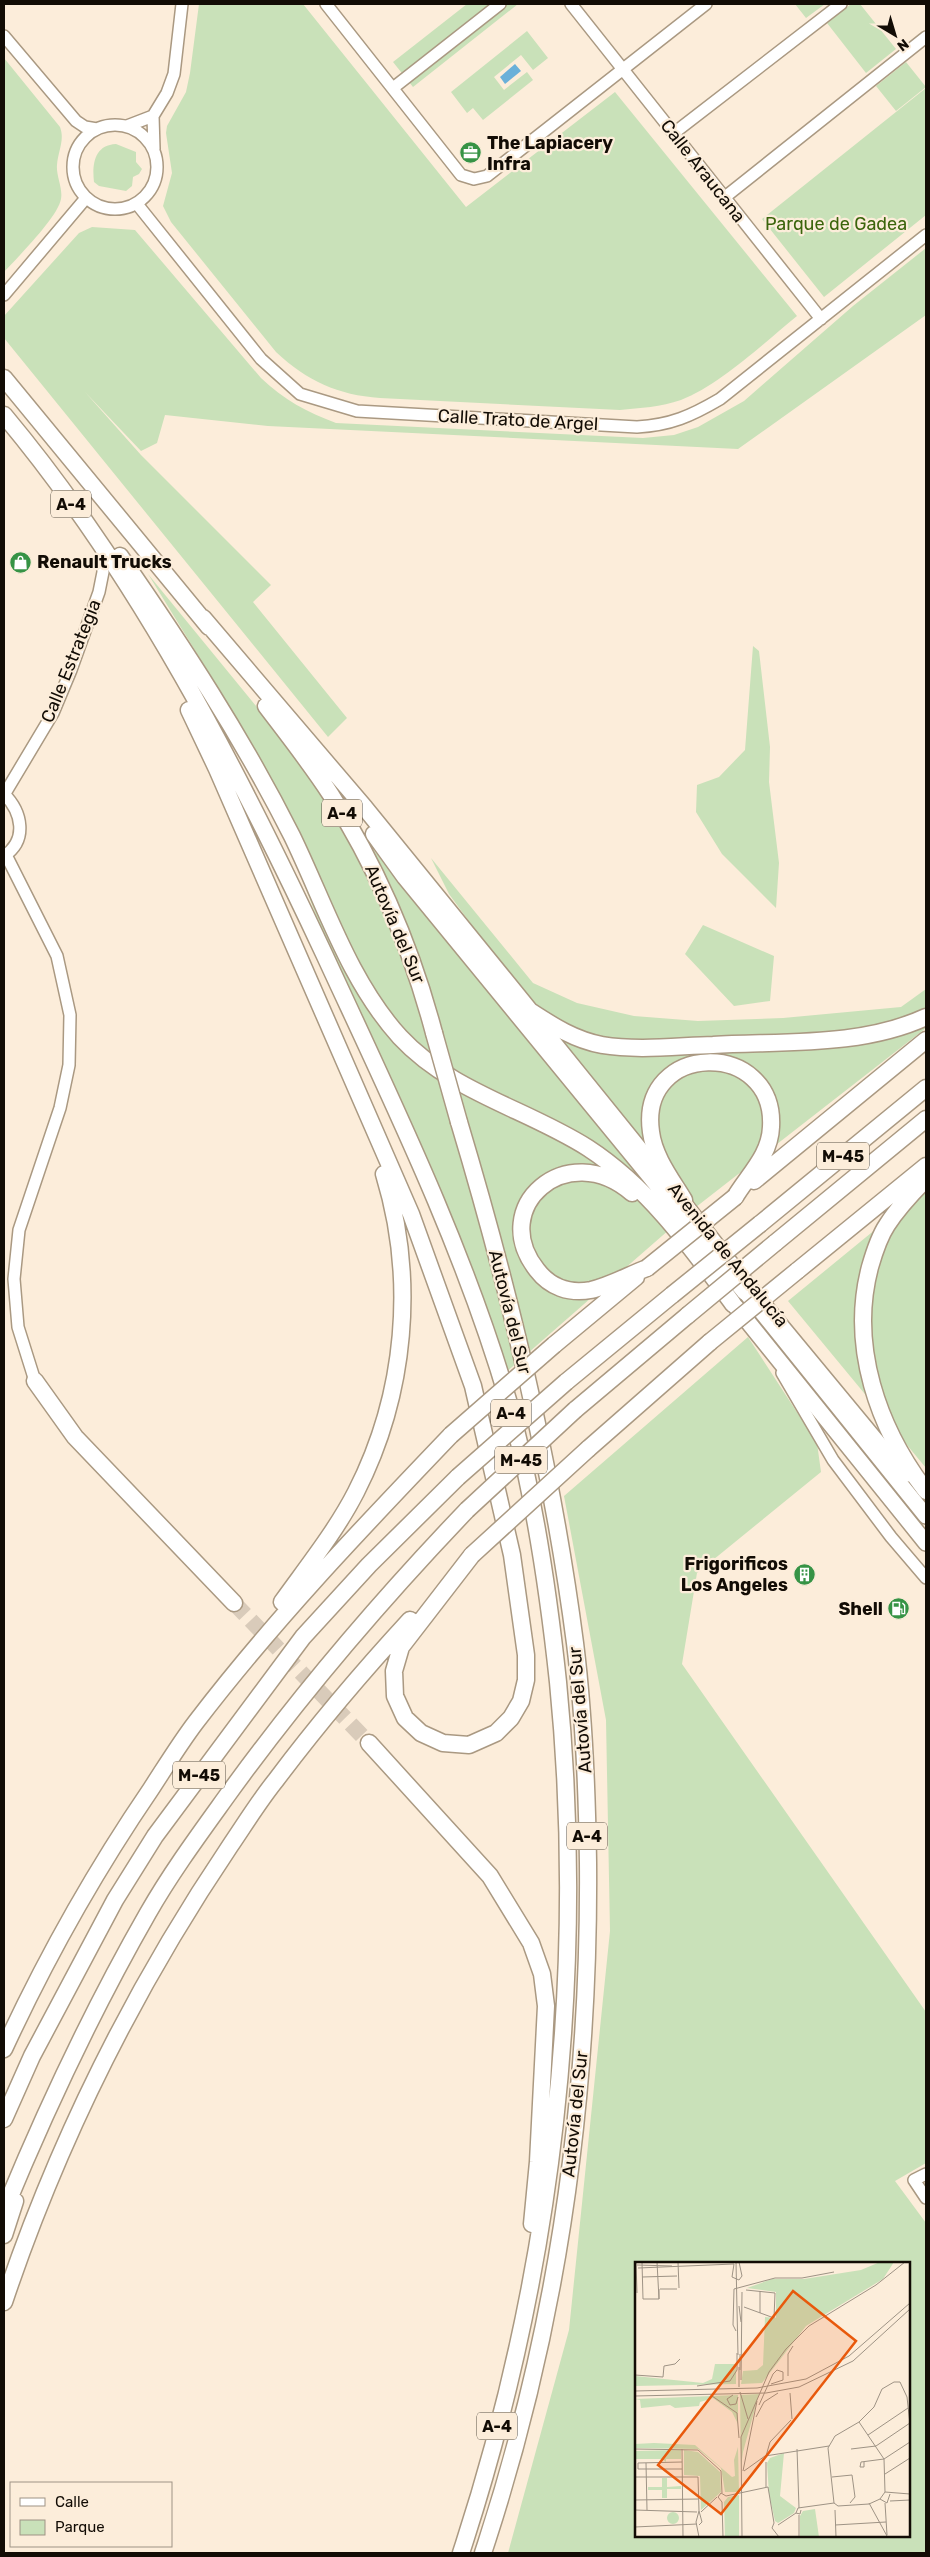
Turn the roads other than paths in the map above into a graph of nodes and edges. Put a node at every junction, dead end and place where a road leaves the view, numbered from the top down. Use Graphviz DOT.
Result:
graph roads {
  1 [pos="182,4"];
  2 [pos="326,4"];
  3 [pos="500,4"];
  4 [pos="571,4"];
  5 [pos="706,4"];
  6 [pos="840,4"];
  7 [pos="4,36"];
  8 [pos="926,37"];
  9 [pos="624,69"];
  10 [pos="394,88"];
  11 [pos="153,116"];
  12 [pos="76,120"];
  13 [pos="127,126"];
  14 [pos="98,129"];
  15 [pos="674,133"];
  16 [pos="80,144"];
  17 [pos="154,149"];
  18 [pos="724,197"];
  19 [pos="86,198"];
  20 [pos="137,204"];
  21 [pos="926,235"];
  22 [pos="4,295"];
  23 [pos="821,319"];
  24 [pos="4,378"];
  25 [pos="4,415"];
  26 [pos="16,429"];
  27 [pos="102,547"];
  28 [pos="124,581"];
  29 [pos="203,618"];
  30 [pos="290,720"];
  31 [pos="4,795"];
  32 [pos="5,856"];
  33 [pos="530,1011"];
  34 [pos="926,1017"];
  35 [pos="926,1040"];
  36 [pos="926,1088"];
  37 [pos="364,1107"];
  38 [pos="926,1119"];
  39 [pos="926,1166"];
  40 [pos="926,1179"];
  41 [pos="735,1197"];
  42 [pos="684,1200"];
  43 [pos="647,1268"];
  44 [pos="739,1298"];
  45 [pos="762,1339"];
  46 [pos="35,1381"];
  47 [pos="926,1491"];
  48 [pos="926,1498"];
  49 [pos="926,1516"];
  50 [pos="926,1543"];
  51 [pos="472,1555"];
  52 [pos="926,1578"];
  53 [pos="234,1603"];
  54 [pos="254,1648"];
  55 [pos="369,1743"];
  56 [pos="4,2049"];
  57 [pos="4,2119"];
  58 [pos="38,2127"];
  59 [pos="926,2174"];
  60 [pos="926,2198"];
  61 [pos="4,2211"];
  62 [pos="4,2235"];
  63 [pos="4,2302"];
  64 [pos="522,2324"];
  65 [pos="462,2553"];
  66 [pos="483,2553"];
  1 -- 11 [label="street"];
  2 -- 10 [label="street"];
  3 -- 10 [label="street"];
  4 -- 9 [label="street, Calle Araucana"];
  5 -- 9 [label="street"];
  6 -- 15 [label="street"];
  7 -- 12 [label="street"];
  8 -- 18 [label="street"];
  9 -- 10 [label="street"];
  9 -- 15 [label="street, Calle Araucana"];
  11 -- 13 [label="street"];
  11 -- 17 [label="street"];
  12 -- 14 [label="street"];
  12 -- 16 [label="street"];
  13 -- 14 [label="street"];
  13 -- 17 [label="street"];
  14 -- 16 [label="street"];
  15 -- 18 [label="street, Calle Araucana"];
  16 -- 19 [label="street"];
  17 -- 20 [label="street"];
  18 -- 23 [label="street, Calle Araucana"];
  19 -- 20 [label="street"];
  19 -- 22 [label="street"];
  20 -- 23 [label="street, Calle Trato de Argel"];
  21 -- 23 [label="street, Calle Trato de Argel"];
  24 -- 29 [label="highway, Autovía del Sur / A-4"];
  25 -- 26 [label="highway, Autovía del Sur / A-4"];
  26 -- 27 [label="highway, Autovía del Sur / A-4"];
  26 -- 44 [label="highway"];
  27 -- 28 [label="highway, Autovía del Sur / A-4"];
  27 -- 31 [label="street, Calle Estrategia"];
  28 -- 37 [label="highway"];
  28 -- 64 [label="highway, Autovía del Sur / A-4"];
  29 -- 30 [label="highway"];
  29 -- 66 [label="highway, Autovía del Sur / A-4, bridge"];
  30 -- 33 [label="highway"];
  30 -- 44 [label="highway"];
  31 -- 32 [label="street"];
  32 -- 46 [label="street"];
  33 -- 34 [label="highway"];
  33 -- 42 [label="street, Avenida de Andalucía"];
  35 -- 41 [label="highway"];
  36 -- 57 [label="highway, M-45, bridge"];
  37 -- 51 [label="highway"];
  37 -- 54 [label="highway"];
  38 -- 58 [label="highway, M-45, bridge"];
  39 -- 51 [label="highway, bridge"];
  40 -- 47 [label="highway"];
  41 -- 42 [label="highway"];
  41 -- 43 [label="highway, bridge"];
  42 -- 48 [label="street, Avenida de Andalucía"];
  43 -- 44 [label="highway"];
  43 -- 54 [label="highway, bridge"];
  44 -- 45 [label="main road, Avenida de Andalucía"];
  44 -- 49 [label="main road, Avenida de Andalucía"];
  45 -- 50 [label="main road, Avenida de Andalucía"];
  45 -- 52 [label="street"];
  46 -- 53 [label="highway"];
  51 -- 63 [label="highway"];
  54 -- 56 [label="highway"];
  55 -- 64 [label="highway"];
  58 -- 61 [label="highway, M-45"];
  58 -- 62 [label="highway"];
  59 -- 60 [label="street"];
  64 -- 65 [label="highway, Autovía del Sur / A-4"];
}
